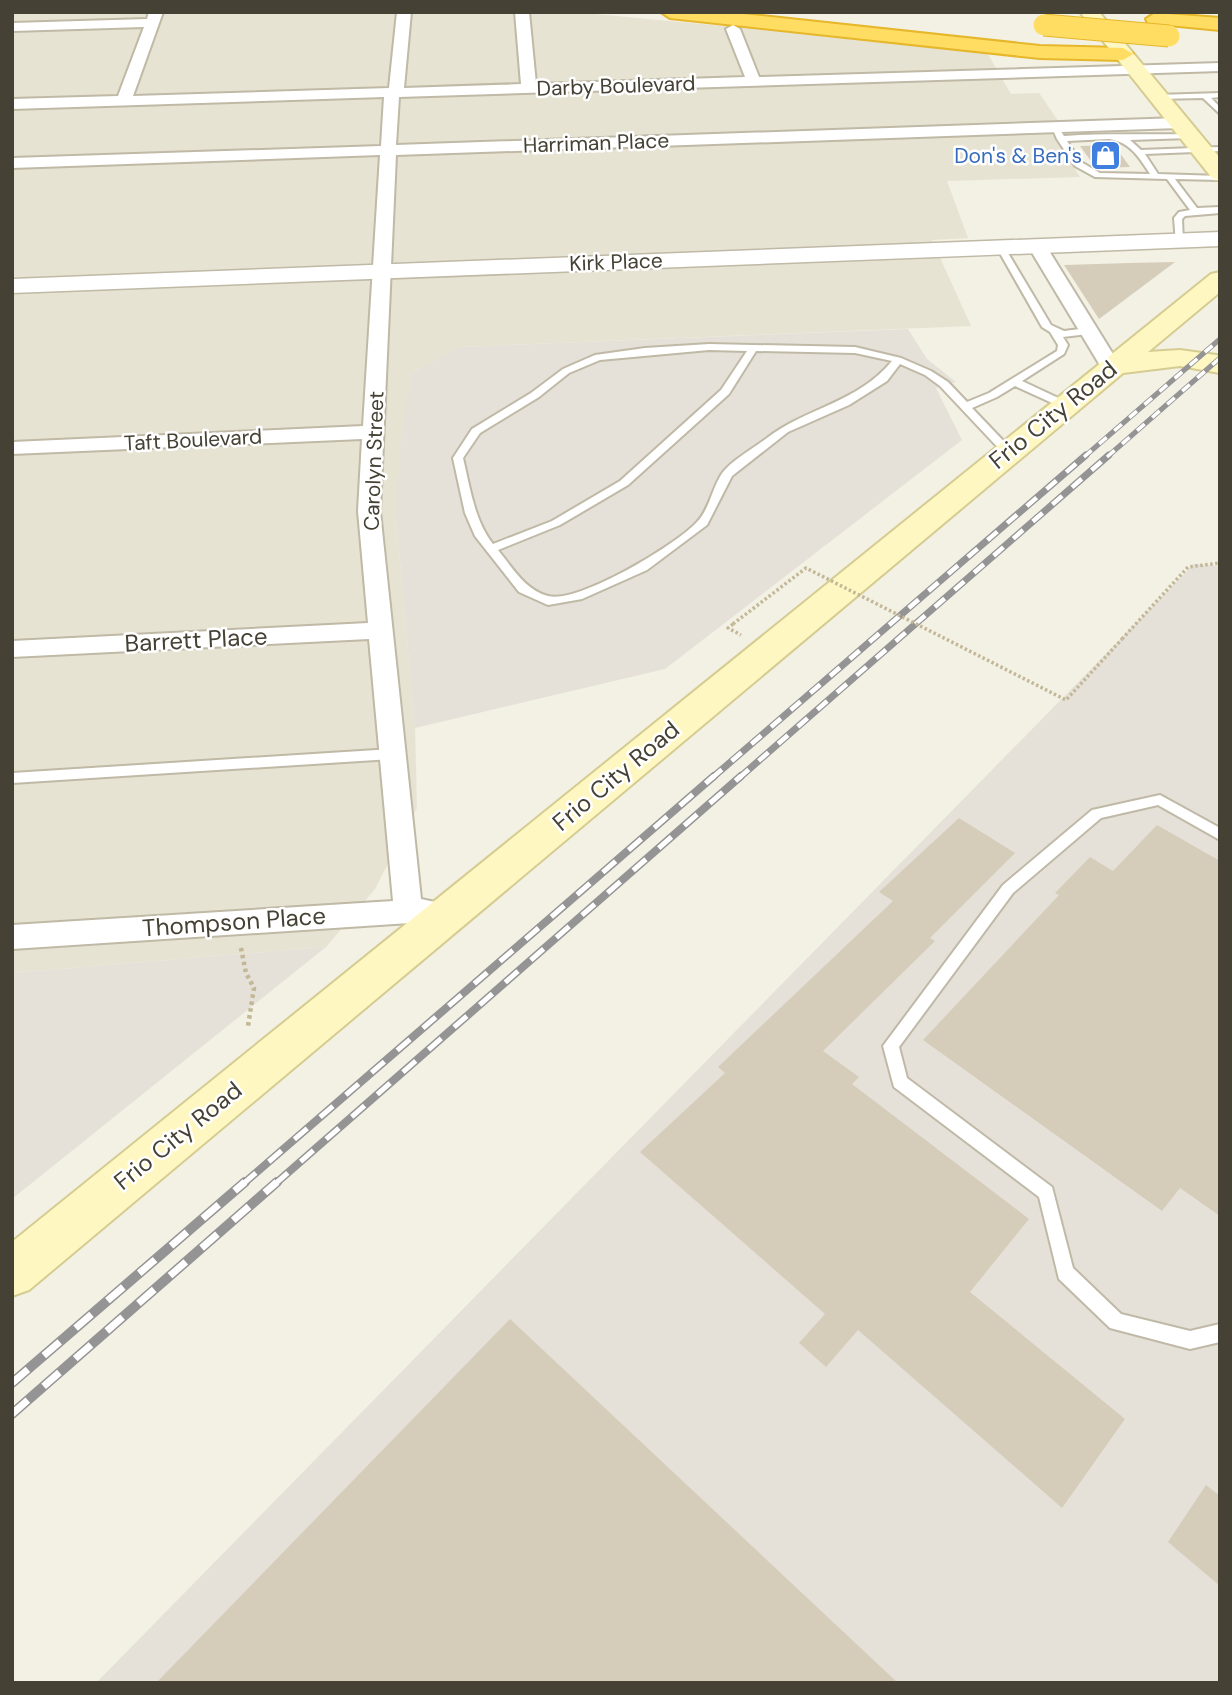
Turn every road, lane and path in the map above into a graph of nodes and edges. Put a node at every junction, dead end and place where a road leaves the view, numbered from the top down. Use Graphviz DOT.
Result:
graph roads {
  1 [pos="404,12"];
  2 [pos="522,12"];
  3 [pos="670,12"];
  4 [pos="1079,12"];
  5 [pos="1089,12"];
  6 [pos="153,18"];
  7 [pos="1220,24"];
  8 [pos="1037,25"];
  9 [pos="12,27"];
  10 [pos="733,29"];
  11 [pos="1220,40"];
  12 [pos="1129,62"];
  13 [pos="1219,67"];
  14 [pos="754,82"];
  15 [pos="528,89"];
  16 [pos="394,92"];
  17 [pos="1220,95"];
  18 [pos="1205,96"];
  19 [pos="1157,97"];
  20 [pos="124,101"];
  21 [pos="12,104"];
  22 [pos="1220,112"];
  23 [pos="1095,132"];
  24 [pos="1057,133"];
  25 [pos="1119,138"];
  26 [pos="1197,140"];
  27 [pos="388,150"];
  28 [pos="1138,152"];
  29 [pos="12,163"];
  30 [pos="1220,175"];
  31 [pos="1157,178"];
  32 [pos="1170,178"];
  33 [pos="1220,210"];
  34 [pos="1195,211"];
  35 [pos="1220,239"];
  36 [pos="1179,241"];
  37 [pos="1037,246"];
  38 [pos="1001,247"];
  39 [pos="382,271"];
  40 [pos="1220,279"];
  41 [pos="12,286"];
  42 [pos="1088,331"];
  43 [pos="1055,332"];
  44 [pos="754,347"];
  45 [pos="898,360"];
  46 [pos="1220,365"];
  47 [pos="1111,367"];
  48 [pos="1015,382"];
  49 [pos="1065,405"];
  50 [pos="965,407"];
  51 [pos="373,432"];
  52 [pos="12,448"];
  53 [pos="1008,452"];
  54 [pos="491,549"];
  55 [pos="1220,563"];
  56 [pos="380,630"];
  57 [pos="741,635"];
  58 [pos="12,649"];
  59 [pos="392,754"];
  60 [pos="12,778"];
  61 [pos="1220,835"];
  62 [pos="456,908"];
  63 [pos="408,911"];
  64 [pos="12,937"];
  65 [pos="241,943"];
  66 [pos="248,1026"];
  67 [pos="12,1273"];
  68 [pos="1220,1333"];
  1 -- 16 [label="street, Carolyn Street"];
  2 -- 15 [label="street"];
  3 -- 12 [label="highway"];
  4 -- 7 [label="highway"];
  5 -- 12 [label="main road"];
  6 -- 9 [label="street"];
  6 -- 20 [label="street"];
  8 -- 11 [label="highway, bridge"];
  10 -- 14 [label="street"];
  12 -- 13 [label="street, Darby Boulevard"];
  12 -- 14 [label="street, Darby Boulevard"];
  12 -- 19 [label="main road"];
  14 -- 15 [label="street, Darby Boulevard"];
  15 -- 16 [label="street, Darby Boulevard"];
  16 -- 20 [label="street, Darby Boulevard"];
  16 -- 27 [label="street, Carolyn Street"];
  17 -- 18 [label="lane"];
  18 -- 19 [label="lane"];
  18 -- 22 [label="lane"];
  19 -- 26 [label="main road"];
  20 -- 21 [label="street, Darby Boulevard"];
  23 -- 24 [label="street, Harriman Place"];
  23 -- 25 [label="lane"];
  23 -- 26 [label="street, Harriman Place"];
  24 -- 27 [label="street, Harriman Place"];
  24 -- 31 [label="lane"];
  25 -- 26 [label="lane"];
  25 -- 28 [label="lane"];
  26 -- 28 [label="lane"];
  26 -- 30 [label="main road"];
  27 -- 29 [label="street, Harriman Place"];
  27 -- 39 [label="street, Carolyn Street"];
  28 -- 31 [label="lane"];
  30 -- 32 [label="lane"];
  31 -- 32 [label="lane"];
  32 -- 34 [label="lane"];
  33 -- 34 [label="lane"];
  34 -- 36 [label="lane"];
  35 -- 36 [label="street, Kirk Place"];
  36 -- 37 [label="street, Kirk Place"];
  37 -- 38 [label="street, Kirk Place"];
  37 -- 42 [label="street"];
  38 -- 39 [label="street, Kirk Place"];
  38 -- 43 [label="lane"];
  39 -- 41 [label="street, Kirk Place"];
  39 -- 51 [label="street, Carolyn Street"];
  40 -- 47 [label="main road, Frio City Road"];
  42 -- 43 [label="lane"];
  42 -- 47 [label="street"];
  43 -- 48 [label="lane"];
  44 -- 45 [label="lane"];
  44 -- 54 [label="lane"];
  44 -- 54 [label="lane"];
  45 -- 50 [label="lane"];
  45 -- 54 [label="lane"];
  46 -- 47 [label="main road"];
  47 -- 49 [label="main road, Frio City Road"];
  48 -- 49 [label="lane"];
  48 -- 50 [label="lane"];
  49 -- 53 [label="main road, Frio City Road"];
  50 -- 53 [label="lane"];
  51 -- 52 [label="street, Taft Boulevard"];
  51 -- 56 [label="street, Carolyn Street"];
  53 -- 62 [label="main road, Frio City Road"];
  55 -- 57 [label="path, bridge"];
  56 -- 58 [label="street, Barrett Place"];
  56 -- 59 [label="street, Carolyn Street"];
  59 -- 60 [label="lane"];
  59 -- 63 [label="street, Carolyn Street"];
  61 -- 68 [label="lane"];
  62 -- 63 [label="street, Thompson Place"];
  62 -- 67 [label="main road, Frio City Road"];
  63 -- 64 [label="street, Thompson Place"];
  65 -- 66 [label="path"];
}
